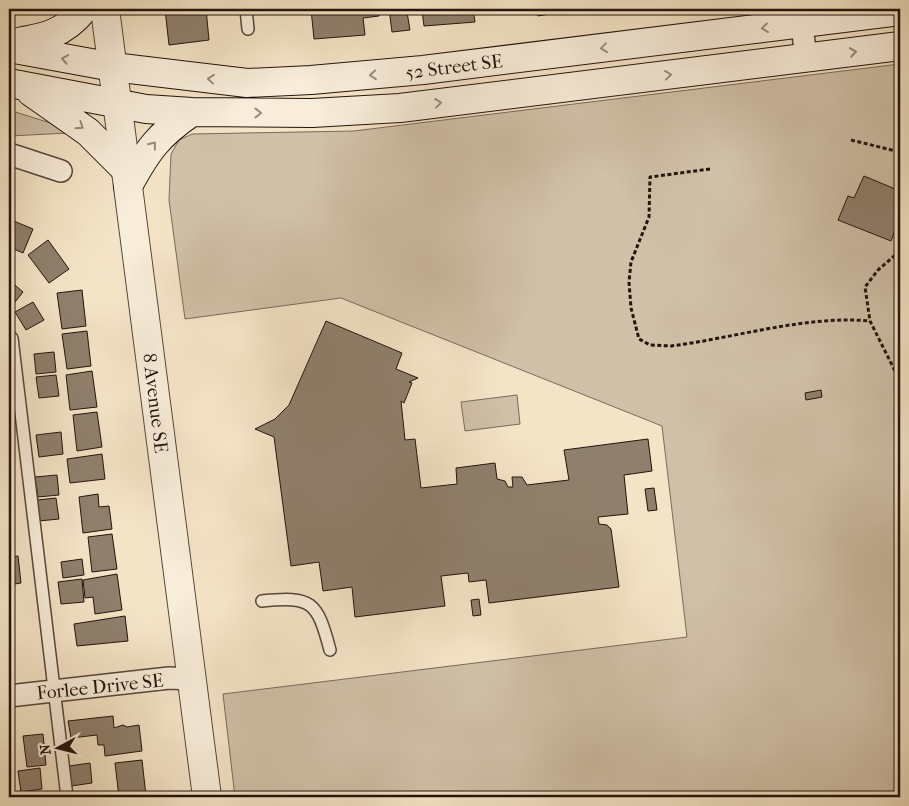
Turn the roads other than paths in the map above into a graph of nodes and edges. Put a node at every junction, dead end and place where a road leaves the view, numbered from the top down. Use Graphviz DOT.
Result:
graph roads {
  1 [pos="84,9"];
  2 [pos="106,9"];
  3 [pos="246,9"];
  4 [pos="900,11"];
  5 [pos="801,16"];
  6 [pos="248,29"];
  7 [pos="9,44"];
  8 [pos="900,46"];
  9 [pos="9,48"];
  10 [pos="806,58"];
  11 [pos="113,67"];
  12 [pos="18,86"];
  13 [pos="117,103"];
  14 [pos="192,112"];
  15 [pos="9,154"];
  16 [pos="60,171"];
  17 [pos="127,178"];
  18 [pos="9,336"];
  19 [pos="262,601"];
  20 [pos="330,650"];
  21 [pos="192,679"];
  22 [pos="54,690"];
  23 [pos="9,696"];
  24 [pos="67,797"];
  25 [pos="207,797"];
  1 -- 7 [label="main road"];
  2 -- 11 [label="main road, 8 Avenue SE"];
  3 -- 6 [label="lane"];
  4 -- 5 [label="main road, 52 Street SE"];
  5 -- 10 [label="street"];
  5 -- 11 [label="main road, 52 Street SE, one-way"];
  10 -- 8 [label="main road, 52 Street SE, one-way"];
  11 -- 9 [label="main road, 52 Street SE, one-way"];
  14 -- 10 [label="main road, 52 Street SE, one-way"];
  11 -- 13 [label="main road, 8 Avenue SE"];
  12 -- 13 [label="main road, 52 Street SE"];
  12 -- 17 [label="main road, one-way"];
  13 -- 14 [label="main road, 52 Street SE"];
  13 -- 17 [label="main road, 8 Avenue SE"];
  17 -- 14 [label="main road, one-way"];
  15 -- 16 [label="street"];
  17 -- 21 [label="main road, 8 Avenue SE"];
  18 -- 22 [label="lane"];
  19 -- 20 [label="lane"];
  21 -- 22 [label="street, Forlee Drive SE"];
  21 -- 25 [label="main road, 8 Avenue SE"];
  22 -- 23 [label="street, Forlee Drive SE"];
  22 -- 24 [label="lane"];
}
